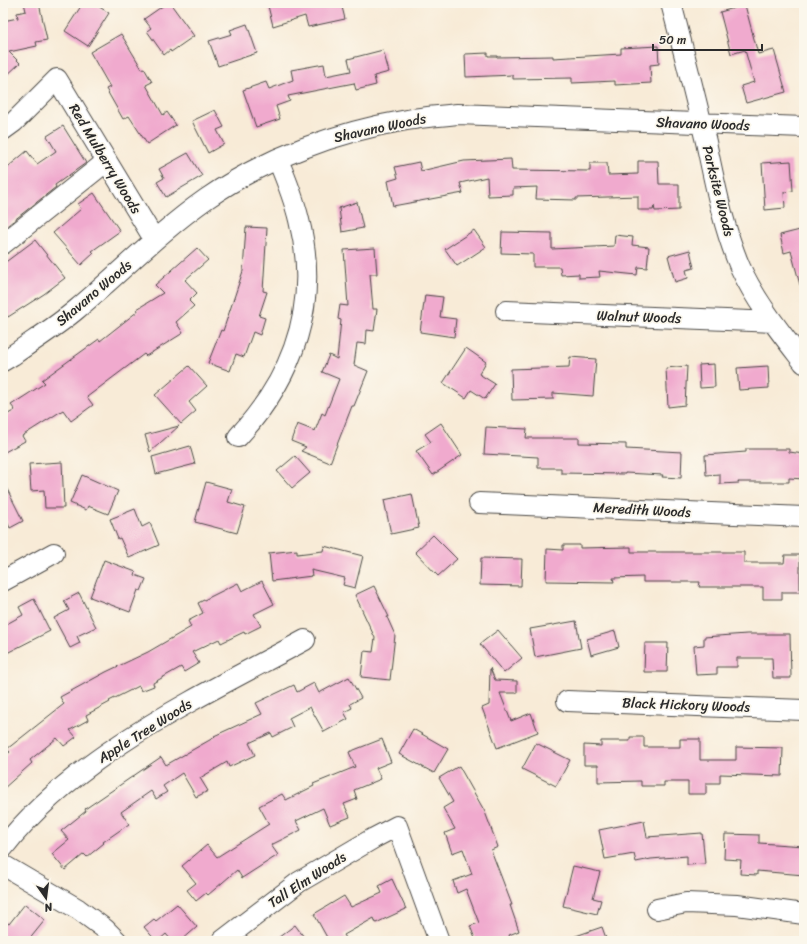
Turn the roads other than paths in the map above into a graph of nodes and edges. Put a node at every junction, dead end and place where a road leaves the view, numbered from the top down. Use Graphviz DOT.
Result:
graph roads {
  1 [pos="671,3"];
  2 [pos="701,124"];
  3 [pos="804,127"];
  4 [pos="3,130"];
  5 [pos="278,160"];
  6 [pos="107,161"];
  7 [pos="154,239"];
  8 [pos="3,244"];
  9 [pos="506,311"];
  10 [pos="773,322"];
  11 [pos="3,361"];
  12 [pos="804,363"];
  13 [pos="238,438"];
  14 [pos="480,503"];
  15 [pos="804,517"];
  16 [pos="54,553"];
  17 [pos="3,581"];
  18 [pos="306,640"];
  19 [pos="567,701"];
  20 [pos="804,710"];
  21 [pos="3,848"];
  22 [pos="3,865"];
  23 [pos="657,909"];
  24 [pos="804,914"];
  25 [pos="433,938"];
  26 [pos="117,941"];
  27 [pos="222,941"];
  1 -- 2 [label="street, Parksite Woods"];
  2 -- 3 [label="street, Shavano Woods"];
  2 -- 5 [label="street, Shavano Woods"];
  2 -- 10 [label="street, Parksite Woods"];
  4 -- 6 [label="street, Red Mulberry Woods"];
  5 -- 7 [label="street, Shavano Woods"];
  5 -- 13 [label="street"];
  6 -- 7 [label="street, Red Mulberry Woods"];
  6 -- 8 [label="street"];
  7 -- 11 [label="street, Shavano Woods"];
  9 -- 10 [label="street, Walnut Woods"];
  10 -- 12 [label="street, Parksite Woods"];
  14 -- 15 [label="street, Meredith Woods"];
  16 -- 17 [label="street"];
  18 -- 21 [label="street, Apple Tree Woods"];
  19 -- 20 [label="street, Black Hickory Woods"];
  22 -- 26 [label="street"];
  23 -- 24 [label="street"];
  25 -- 27 [label="street, Tall Elm Woods"];
}
